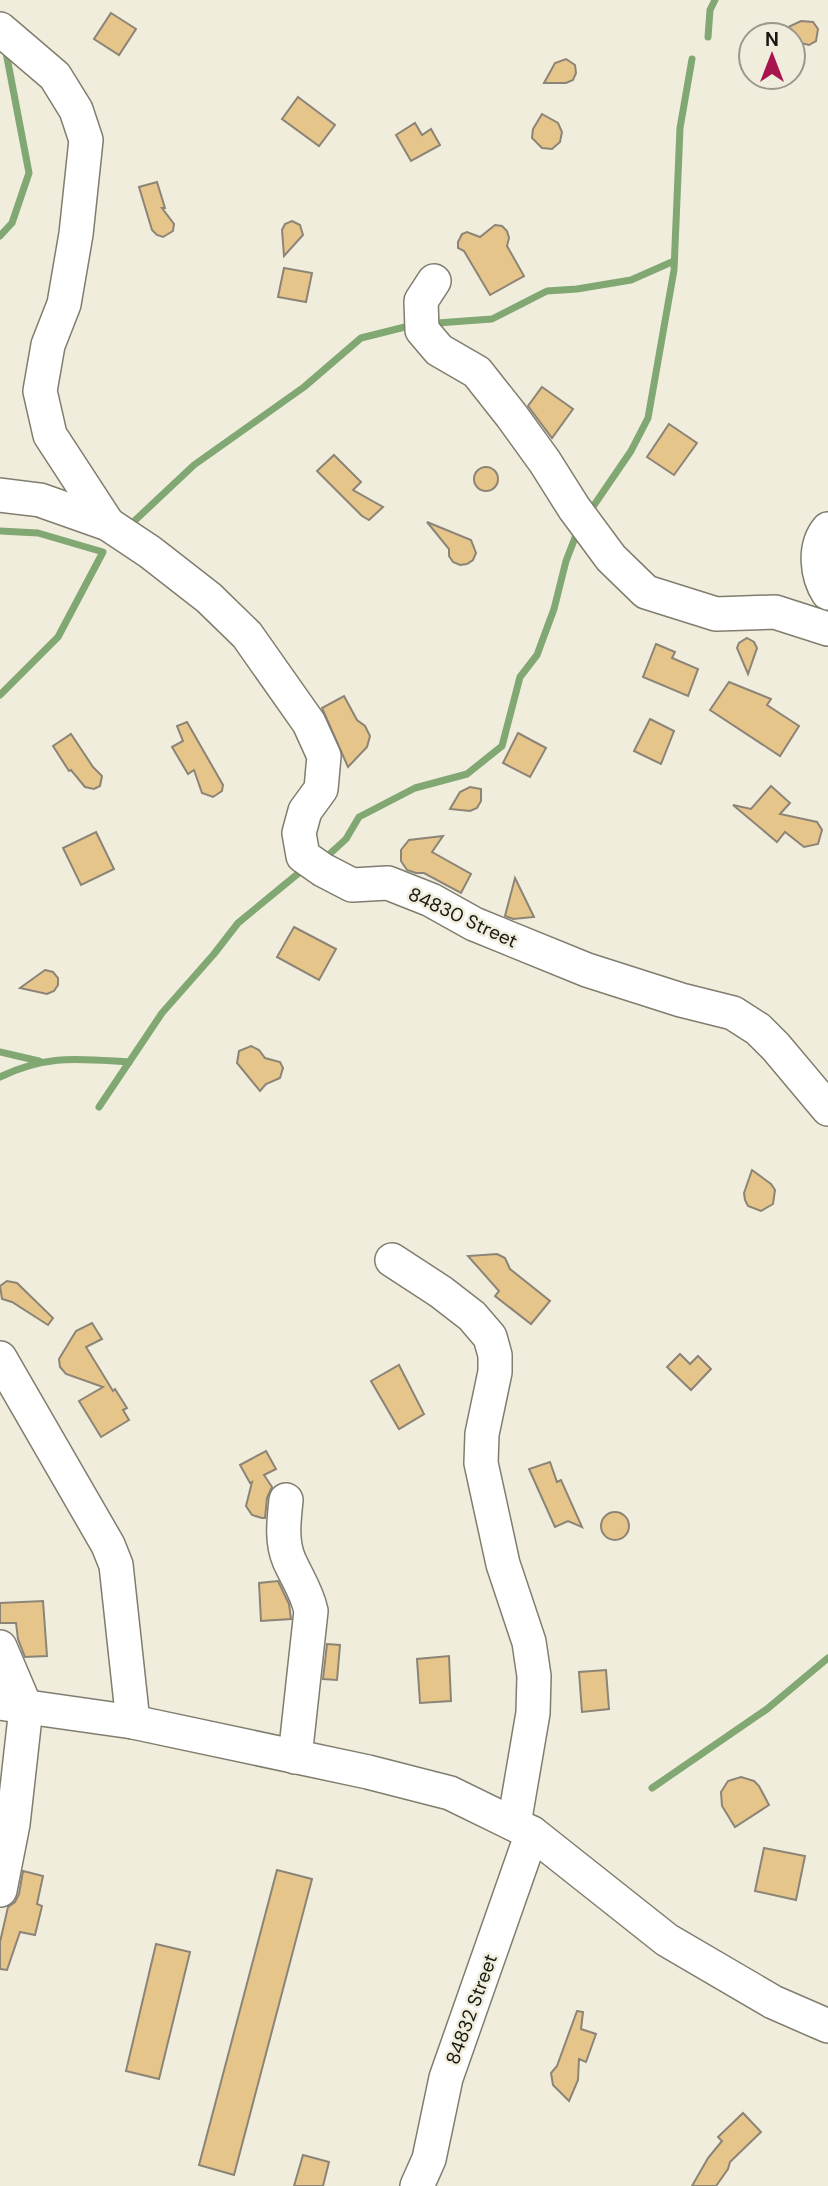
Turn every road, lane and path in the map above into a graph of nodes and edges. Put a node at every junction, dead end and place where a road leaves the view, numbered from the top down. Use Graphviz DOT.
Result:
graph roads {
  1 [pos="0,29"];
  2 [pos="434,281"];
  3 [pos="0,495"];
  4 [pos="108,524"];
  5 [pos="828,529"];
  6 [pos="828,593"];
  7 [pos="828,629"];
  8 [pos="828,1109"];
  9 [pos="392,1260"];
  10 [pos="0,1358"];
  11 [pos="286,1500"];
  12 [pos="0,1647"];
  13 [pos="13,1706"];
  14 [pos="132,1722"];
  15 [pos="295,1757"];
  16 [pos="523,1829"];
  17 [pos="0,1889"];
  18 [pos="828,2026"];
  19 [pos="417,2186"];
  1 -- 4 [label="street"];
  2 -- 7 [label="street"];
  3 -- 4 [label="street, 84830 Street"];
  4 -- 8 [label="street, 84830 Street"];
  5 -- 6 [label="street"];
  9 -- 16 [label="street, 84832 Street"];
  10 -- 14 [label="street"];
  11 -- 15 [label="street"];
  12 -- 13 [label="street"];
  13 -- 14 [label="street"];
  13 -- 17 [label="street"];
  14 -- 15 [label="street"];
  15 -- 16 [label="street"];
  16 -- 18 [label="street"];
  16 -- 19 [label="street, 84832 Street"];
}
